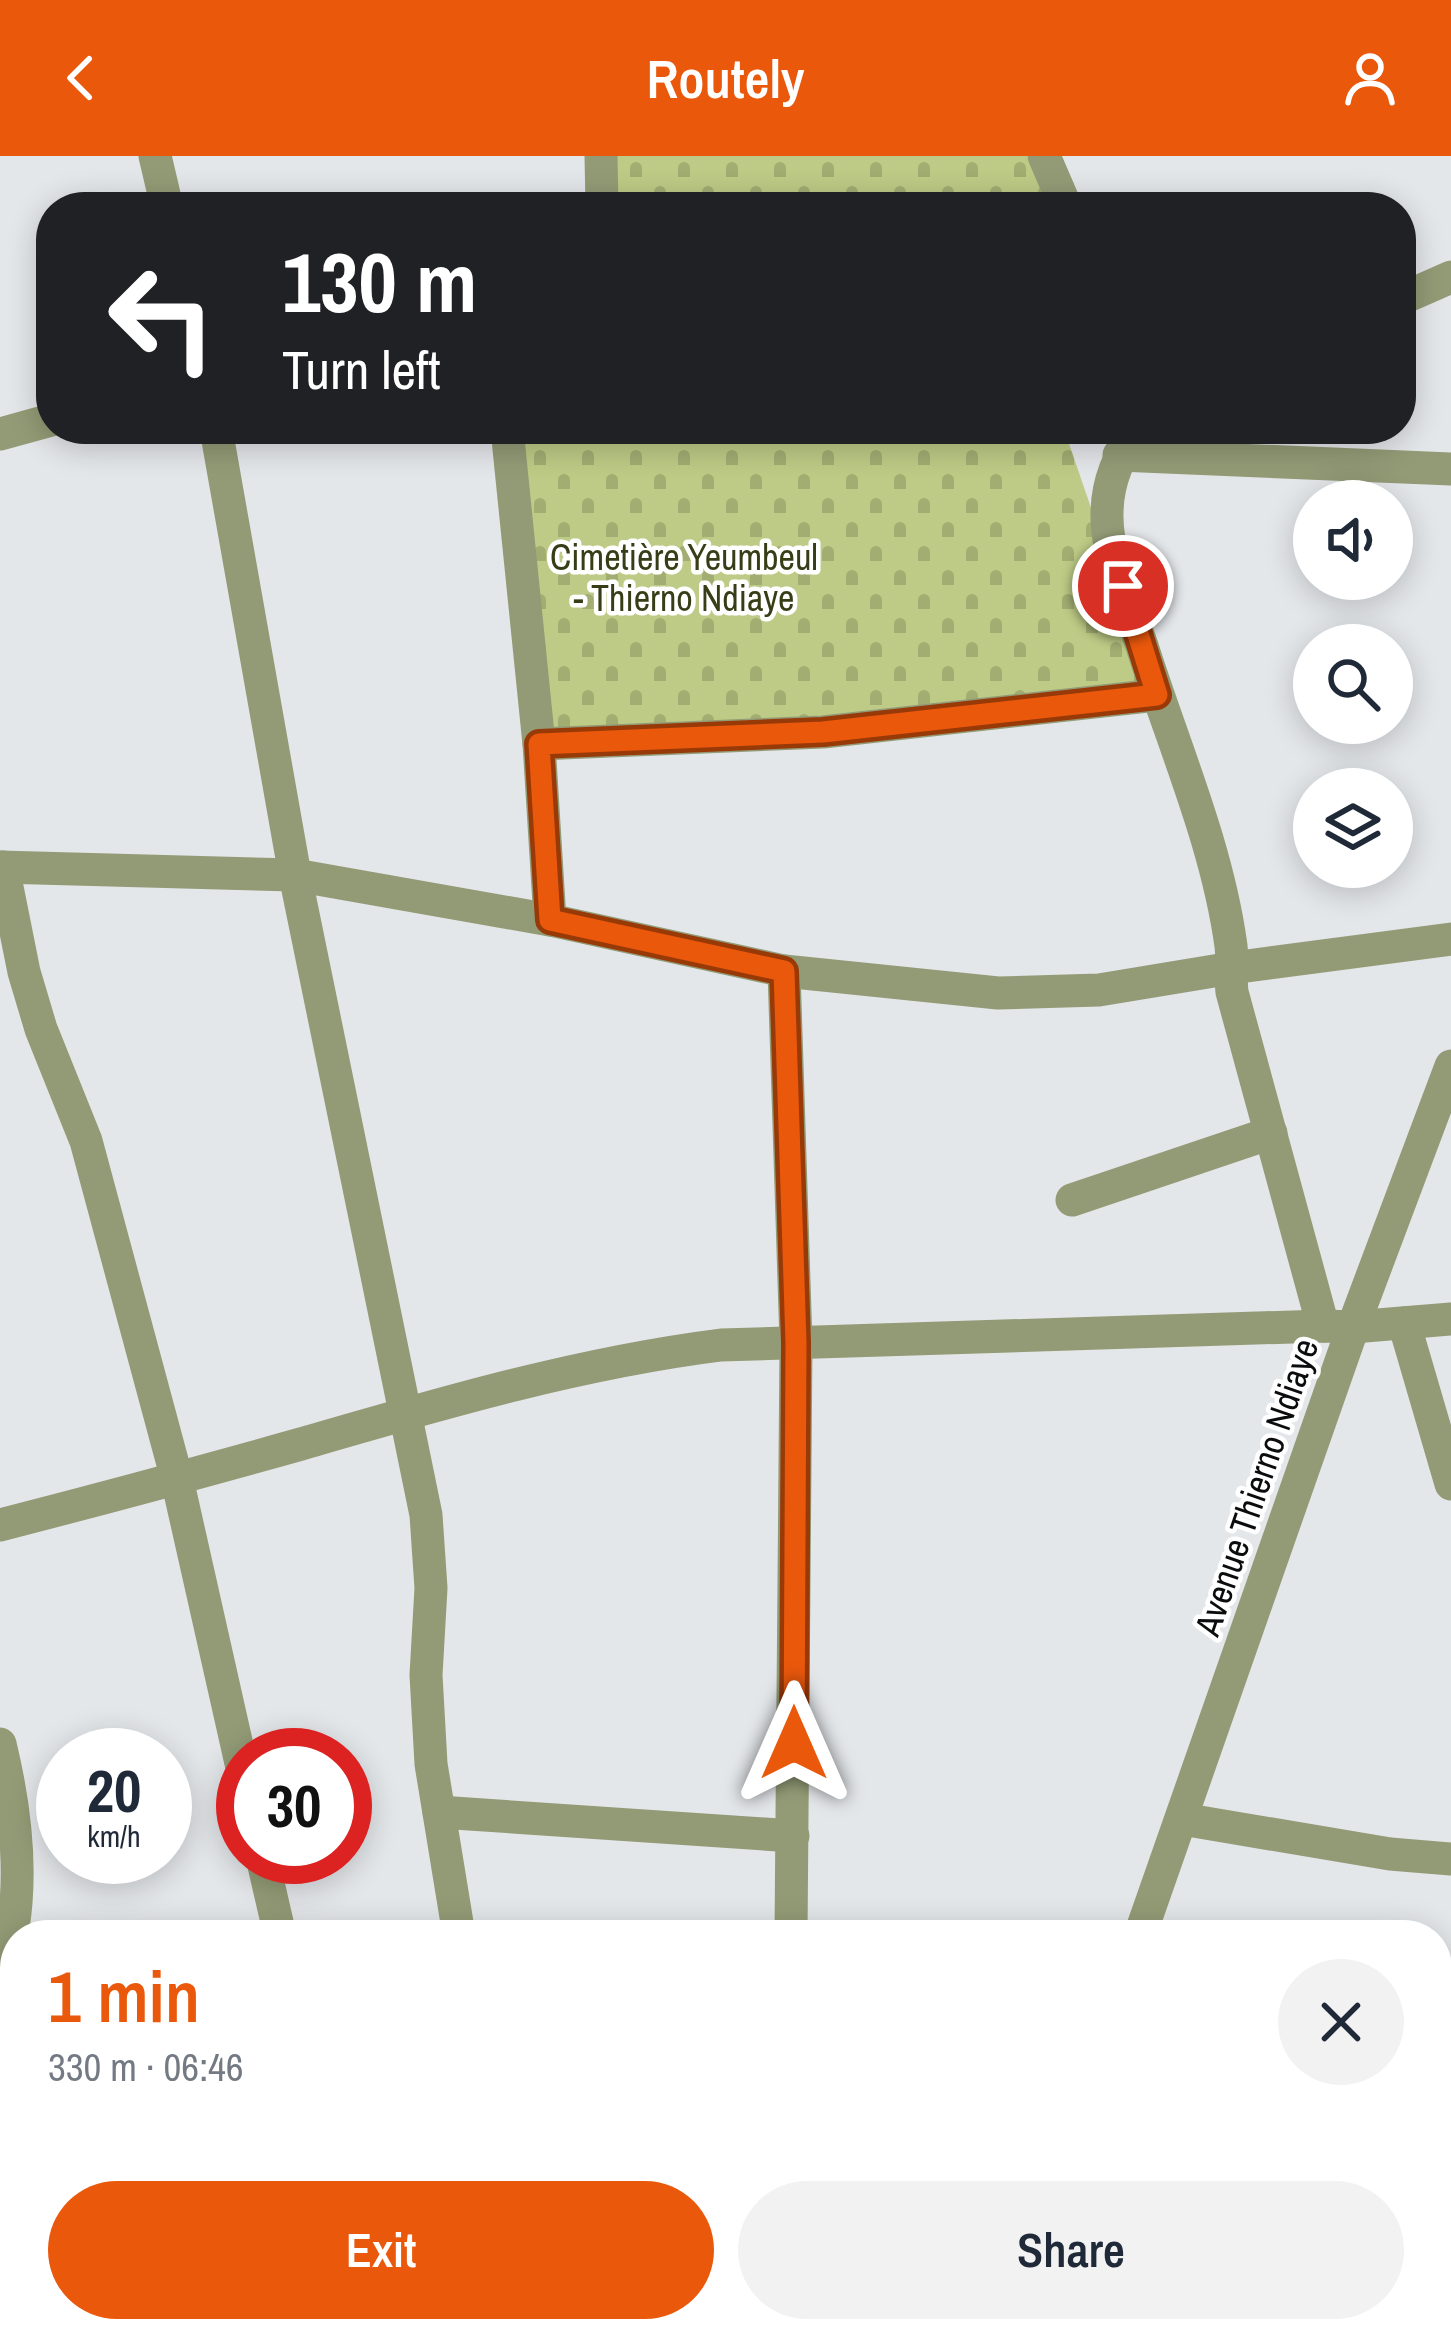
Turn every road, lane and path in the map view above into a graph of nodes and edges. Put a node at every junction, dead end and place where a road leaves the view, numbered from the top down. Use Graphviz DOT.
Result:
graph roads {
  1 [pos="155,156"];
  2 [pos="601,156"];
  3 [pos="1044,156"];
  4 [pos="163,192"];
  5 [pos="602,192"];
  6 [pos="1060,192"];
  7 [pos="1451,277"];
  8 [pos="1416,292"];
  9 [pos="36,424"];
  10 [pos="0,434"];
  11 [pos="219,444"];
  12 [pos="509,444"];
  13 [pos="1127,444"];
  14 [pos="1152,444"];
  15 [pos="1451,469"];
  16 [pos="1157,695"];
  17 [pos="539,744"];
  18 [pos="1,867"];
  19 [pos="295,875"];
  20 [pos="550,920"];
  21 [pos="1451,939"];
  22 [pos="1232,968"];
  23 [pos="784,971"];
  24 [pos="1451,1066"];
  25 [pos="1271,1133"];
  26 [pos="1072,1200"];
  27 [pos="1451,1319"];
  28 [pos="1404,1323"];
  29 [pos="1338,1327"];
  30 [pos="796,1343"];
  31 [pos="404,1414"];
  32 [pos="177,1479"];
  33 [pos="1451,1484"];
  34 [pos="0,1525"];
  35 [pos="233,1728"];
  36 [pos="0,1744"];
  37 [pos="439,1812"];
  38 [pos="1182,1819"];
  39 [pos="793,1836"];
  40 [pos="1451,1859"];
  41 [pos="268,1884"];
  42 [pos="16,1920"];
  43 [pos="277,1920"];
  44 [pos="457,1920"];
  45 [pos="791,1920"];
  46 [pos="1145,1920"];
  1 -- 4 [label="street"];
  2 -- 5 [label="street"];
  3 -- 6 [label="street"];
  7 -- 8 [label="street"];
  9 -- 10 [label="street"];
  11 -- 19 [label="street"];
  12 -- 17 [label="street"];
  13 -- 16 [label="street"];
  14 -- 15 [label="street"];
  16 -- 17 [label="street"];
  16 -- 22 [label="street"];
  17 -- 20 [label="street"];
  18 -- 19 [label="street"];
  18 -- 32 [label="street"];
  19 -- 20 [label="street"];
  19 -- 31 [label="street"];
  20 -- 23 [label="street"];
  21 -- 22 [label="street"];
  22 -- 23 [label="street"];
  22 -- 25 [label="street"];
  23 -- 30 [label="street"];
  24 -- 29 [label="street, Avenue Thierno Ndiaye"];
  25 -- 26 [label="street"];
  25 -- 29 [label="street"];
  27 -- 28 [label="street"];
  28 -- 29 [label="street"];
  28 -- 33 [label="street"];
  29 -- 30 [label="street"];
  29 -- 38 [label="street, Avenue Thierno Ndiaye"];
  30 -- 31 [label="street"];
  30 -- 39 [label="street"];
  31 -- 32 [label="street"];
  31 -- 37 [label="street"];
  32 -- 34 [label="street"];
  32 -- 35 [label="street"];
  36 -- 42 [label="street"];
  37 -- 39 [label="street"];
  37 -- 44 [label="street"];
  38 -- 40 [label="street"];
  38 -- 46 [label="street, Avenue Thierno Ndiaye"];
  39 -- 45 [label="street"];
  41 -- 43 [label="street"];
}
